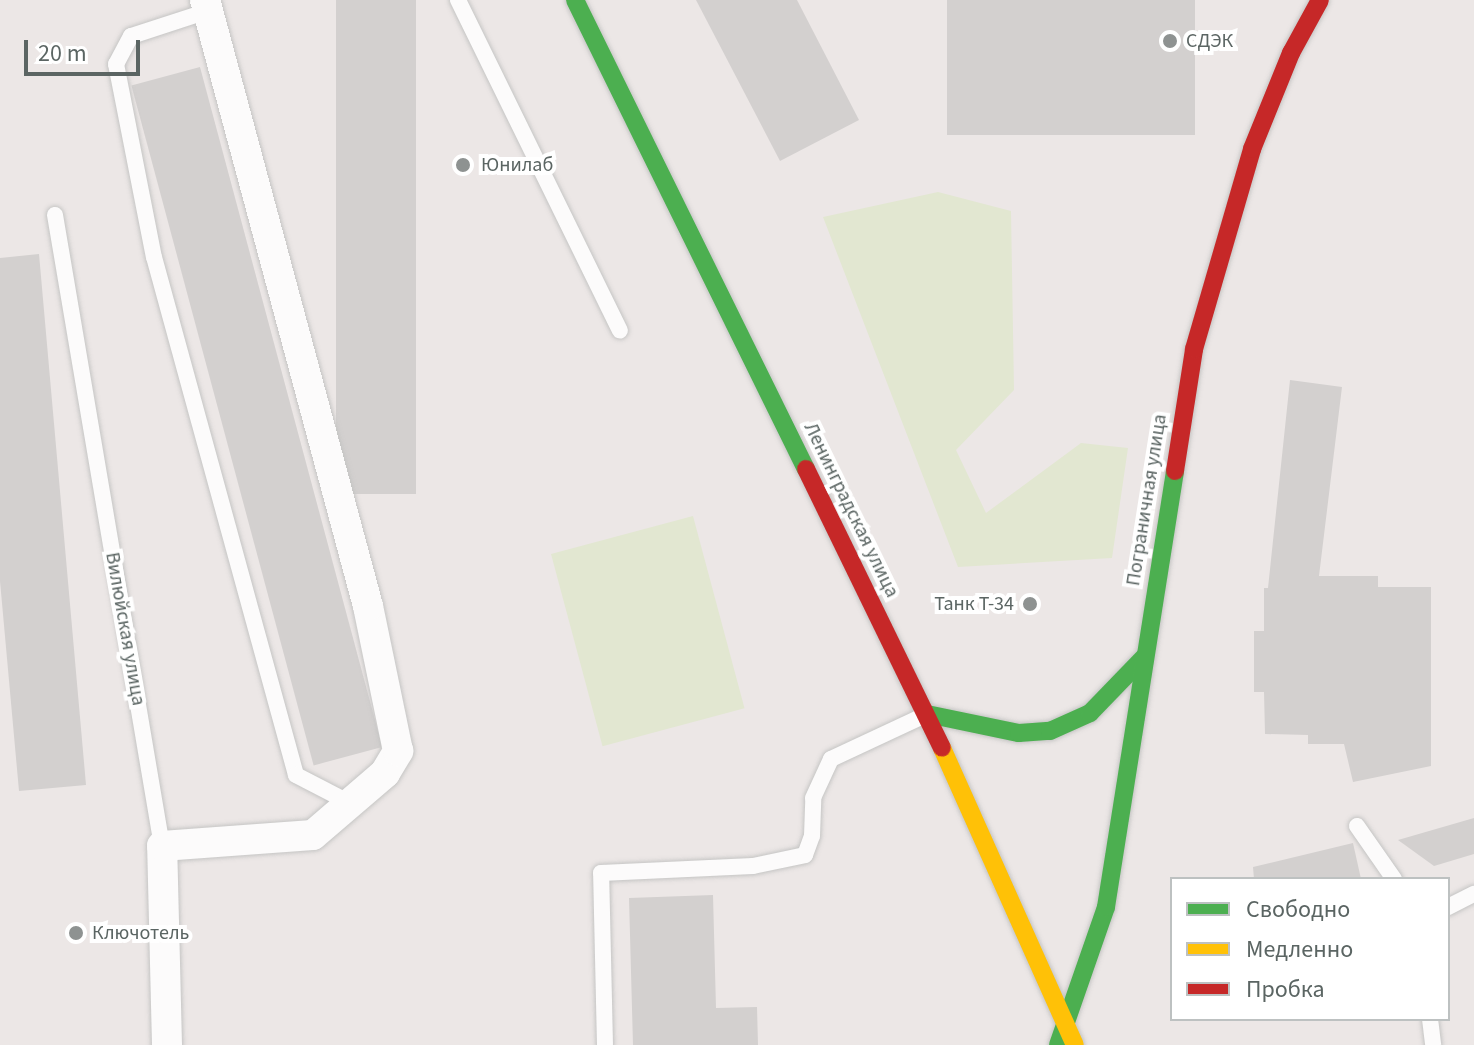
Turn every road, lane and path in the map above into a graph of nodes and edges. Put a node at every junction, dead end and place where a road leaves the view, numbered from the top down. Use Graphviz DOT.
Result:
graph roads {
  1 [pos="458,0"];
  2 [pos="575,0"];
  3 [pos="1320,0"];
  4 [pos="206,6"];
  5 [pos="55,215"];
  6 [pos="620,330"];
  7 [pos="1144,657"];
  8 [pos="927,714"];
  9 [pos="352,804"];
  10 [pos="1357,826"];
  11 [pos="162,846"];
  12 [pos="1393,877"];
  13 [pos="1474,894"];
  14 [pos="1450,906"];
  15 [pos="1430,1021"];
  16 [pos="1066,1022"];
  17 [pos="167,1045"];
  18 [pos="605,1045"];
  19 [pos="1058,1045"];
  20 [pos="1075,1045"];
  21 [pos="1433,1045"];
  1 -- 6 [label="lane"];
  2 -- 8 [label="main road, Ленинградская улица"];
  3 -- 7 [label="main road, Пограничная улица"];
  4 -- 9 [label="street"];
  4 -- 9 [label="lane"];
  5 -- 11 [label="lane, Вилюйская улица"];
  7 -- 8 [label="main road"];
  7 -- 16 [label="main road, Пограничная улица"];
  8 -- 16 [label="main road, Ленинградская улица"];
  8 -- 18 [label="lane"];
  9 -- 11 [label="street"];
  10 -- 12 [label="lane"];
  11 -- 17 [label="street, Вилюйская улица"];
  13 -- 14 [label="lane"];
  15 -- 21 [label="lane"];
  16 -- 19 [label="main road, Пограничная улица"];
  16 -- 20 [label="main road, Ленинградская улица"];
}
